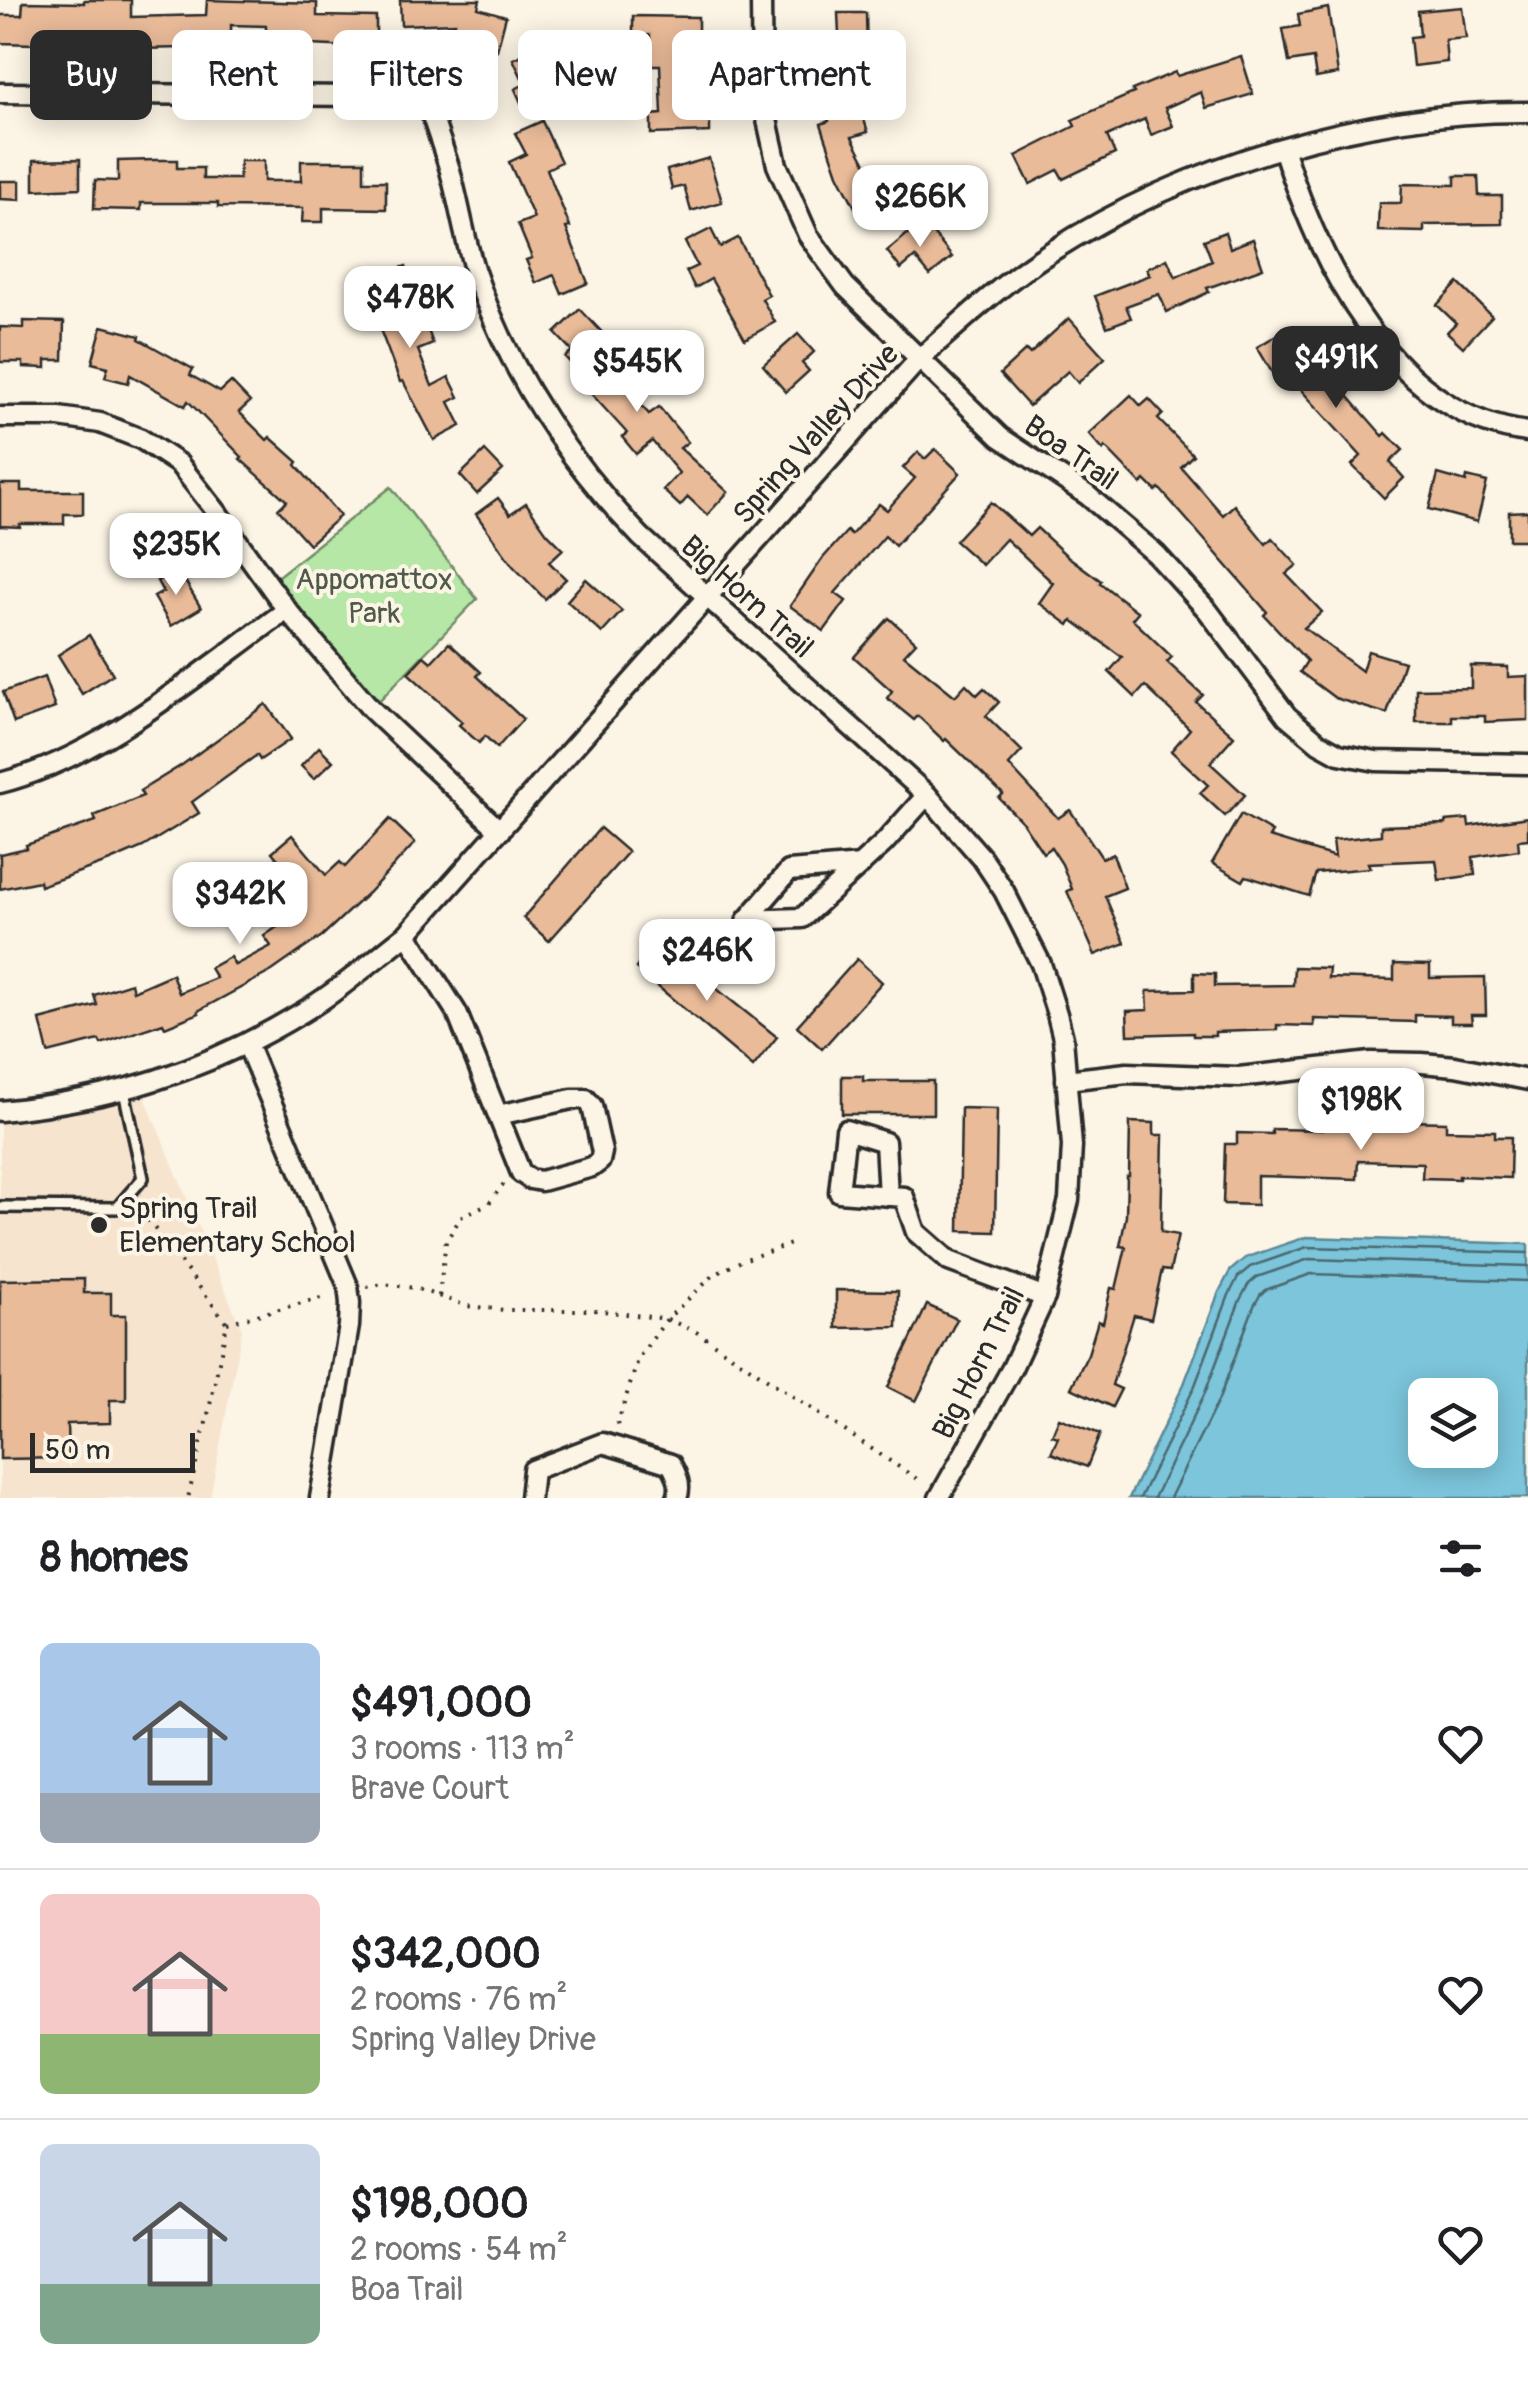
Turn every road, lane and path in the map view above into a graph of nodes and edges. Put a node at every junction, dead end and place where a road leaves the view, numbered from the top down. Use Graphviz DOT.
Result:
graph roads {
  1 [pos="761,0"];
  2 [pos="0,93"];
  3 [pos="1528,112"];
  4 [pos="1283,148"];
  5 [pos="919,359"];
  6 [pos="0,417"];
  7 [pos="1528,432"];
  8 [pos="707,598"];
  9 [pos="287,610"];
  10 [pos="1528,764"];
  11 [pos="0,783"];
  12 [pos="927,795"];
  13 [pos="500,831"];
  14 [pos="861,864"];
  15 [pos="407,934"];
  16 [pos="246,1044"];
  17 [pos="1066,1080"];
  18 [pos="1528,1080"];
  19 [pos="124,1091"];
  20 [pos="0,1111"];
  21 [pos="498,1115"];
  22 [pos="518,1165"];
  23 [pos="888,1196"];
  24 [pos="0,1207"];
  25 [pos="148,1220"];
  26 [pos="794,1243"];
  27 [pos="348,1292"];
  28 [pos="439,1296"];
  29 [pos="1046,1296"];
  30 [pos="667,1319"];
  31 [pos="227,1324"];
  32 [pos="616,1431"];
  33 [pos="923,1483"];
  34 [pos="188,1498"];
  35 [pos="320,1498"];
  36 [pos="530,1498"];
  37 [pos="676,1498"];
  38 [pos="939,1498"];
  1 -- 5 [label="street, Boa Trail"];
  2 -- 8 [label="street, Big Horn Trail"];
  3 -- 4 [label="street, Spring Valley Drive"];
  4 -- 5 [label="street, Spring Valley Drive"];
  4 -- 7 [label="street"];
  5 -- 8 [label="street, Spring Valley Drive"];
  5 -- 10 [label="street, Boa Trail"];
  6 -- 9 [label="street"];
  8 -- 12 [label="street, Big Horn Trail"];
  8 -- 13 [label="street, Spring Valley Drive"];
  9 -- 11 [label="street"];
  9 -- 13 [label="street"];
  12 -- 14 [label="street"];
  12 -- 17 [label="street, Big Horn Trail"];
  13 -- 15 [label="street, Spring Valley Drive"];
  14 -- 14 [label="street"];
  15 -- 16 [label="street, Spring Valley Drive"];
  15 -- 21 [label="street"];
  16 -- 19 [label="street, Spring Valley Drive"];
  16 -- 27 [label="street"];
  17 -- 18 [label="street"];
  17 -- 29 [label="street, Big Horn Trail"];
  19 -- 20 [label="street, Spring Valley Drive"];
  19 -- 24 [label="lane"];
  21 -- 22 [label="street"];
  21 -- 22 [label="street"];
  22 -- 28 [label="path"];
  23 -- 29 [label="street"];
  25 -- 31 [label="path"];
  26 -- 30 [label="path"];
  27 -- 28 [label="path"];
  27 -- 31 [label="path"];
  27 -- 35 [label="street"];
  28 -- 30 [label="path"];
  29 -- 38 [label="street, Big Horn Trail"];
  30 -- 32 [label="path"];
  30 -- 33 [label="path"];
  31 -- 34 [label="path"];
  36 -- 37 [label="street"];
}
